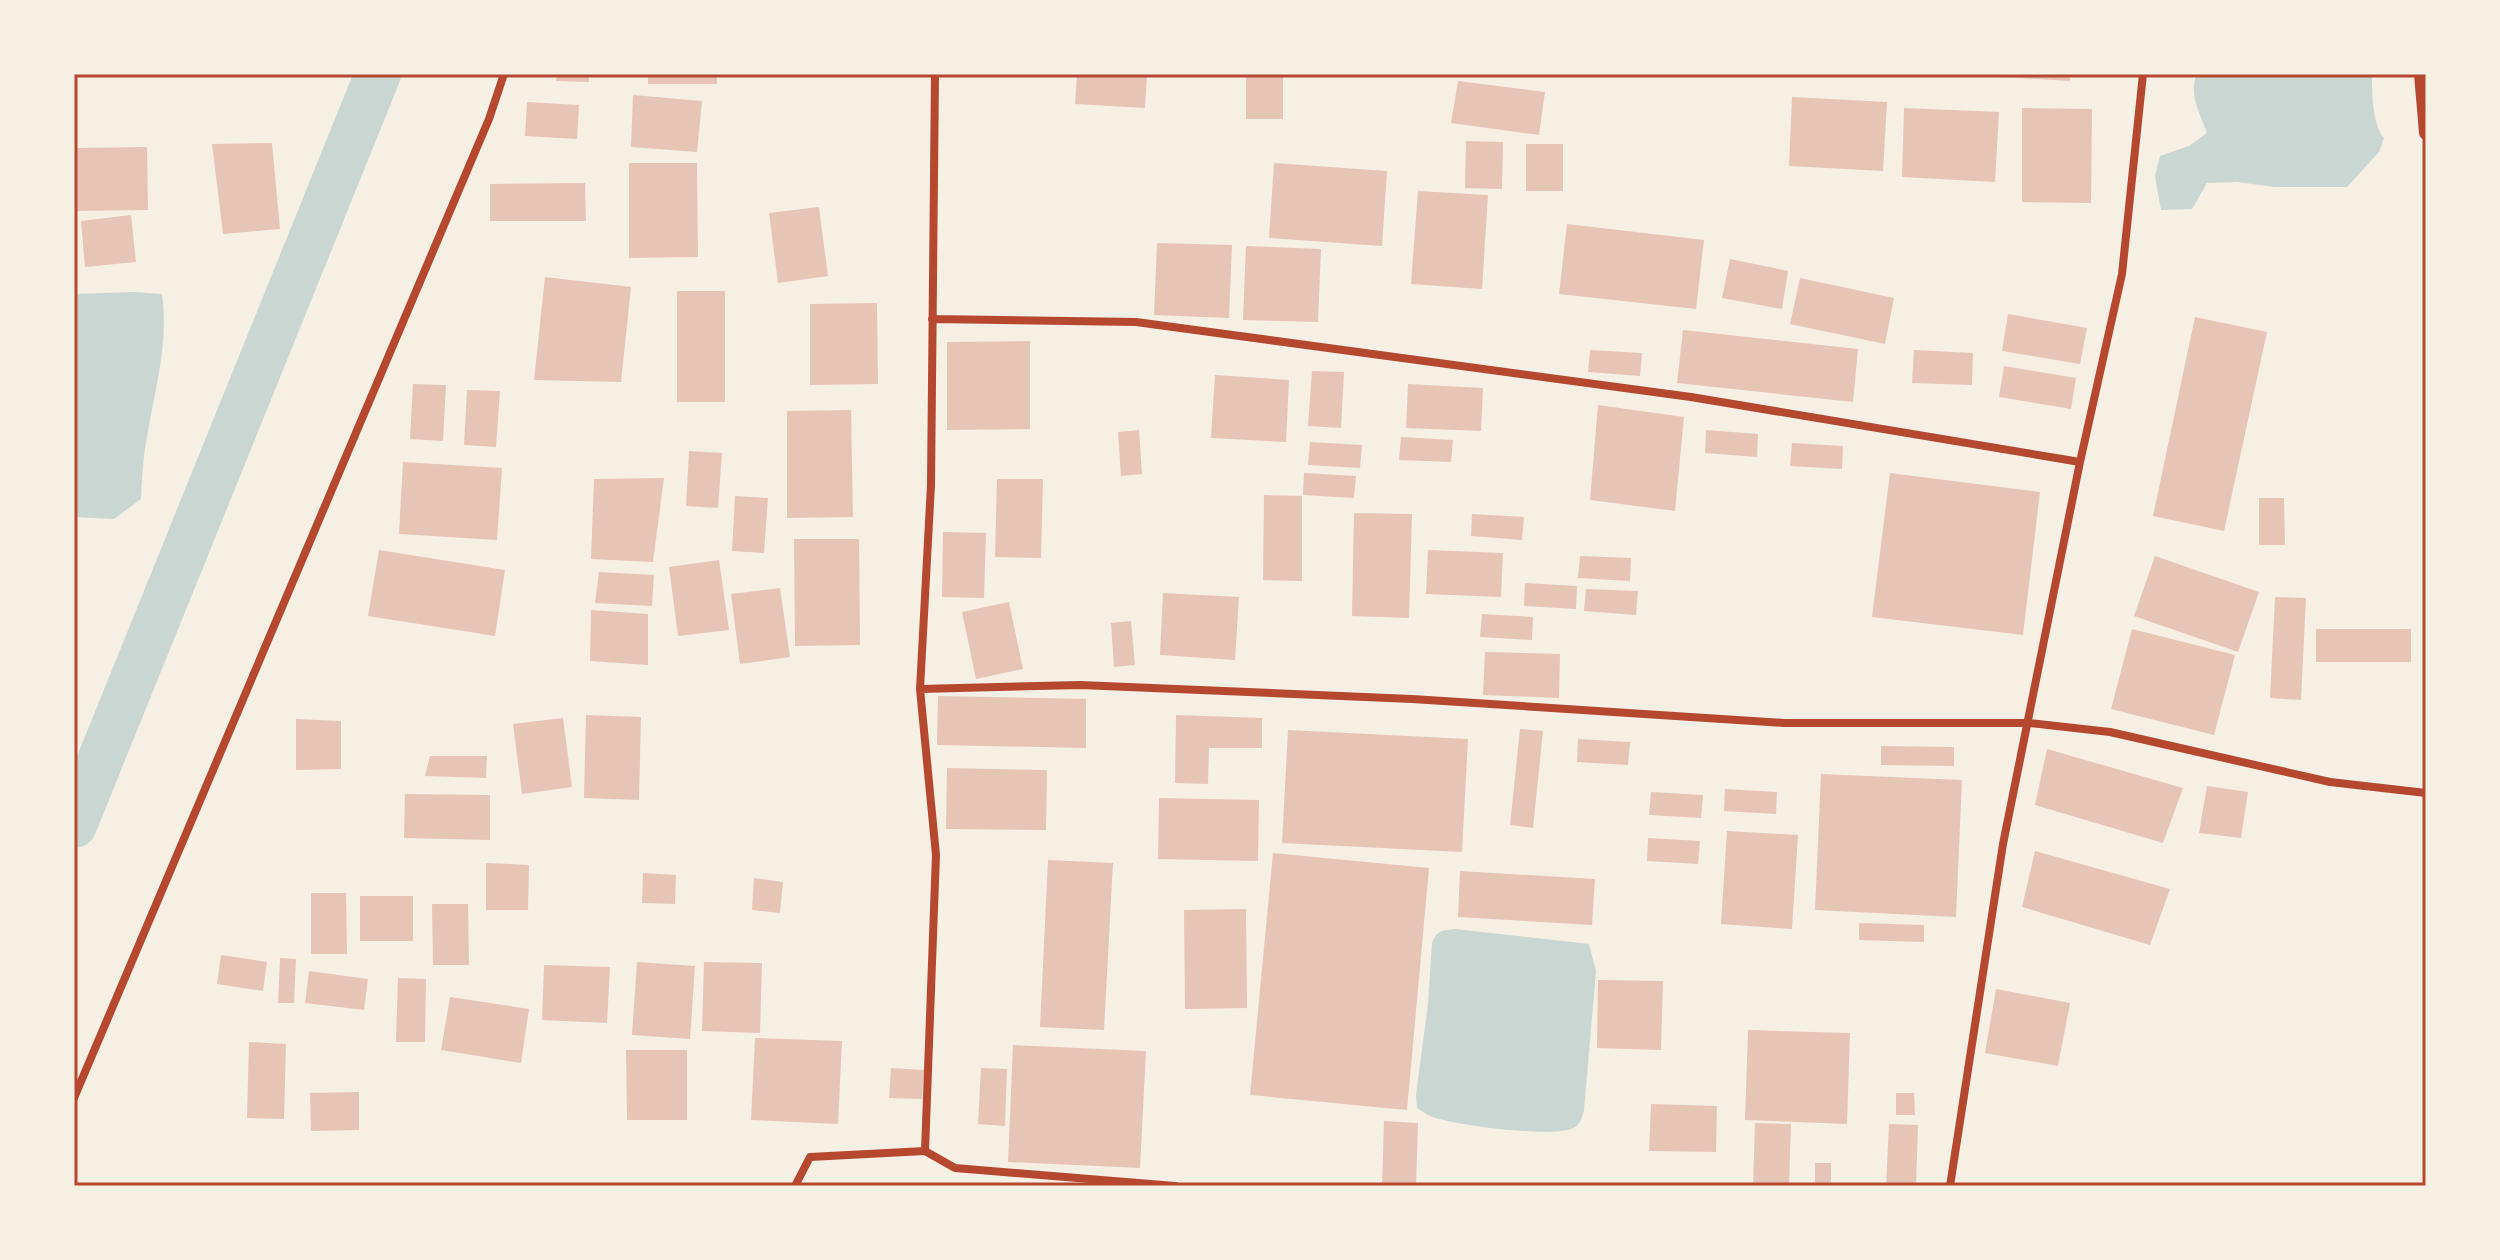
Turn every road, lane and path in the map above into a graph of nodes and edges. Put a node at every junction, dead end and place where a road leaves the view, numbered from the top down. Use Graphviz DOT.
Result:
graph roads {
  1 [pos="504,74"];
  2 [pos="935,74"];
  3 [pos="2143,74"];
  4 [pos="2421,74"];
  5 [pos="2426,133"];
  6 [pos="932,319"];
  7 [pos="2080,462"];
  8 [pos="920,689"];
  9 [pos="2029,723"];
  10 [pos="2426,793"];
  11 [pos="74,1098"];
  12 [pos="925,1151"];
  13 [pos="795,1186"];
  14 [pos="1175,1186"];
  15 [pos="1950,1186"];
  1 -- 11 [label="street"];
  2 -- 6 [label="street"];
  3 -- 7 [label="street"];
  4 -- 5 [label="street"];
  6 -- 7 [label="street"];
  6 -- 8 [label="street"];
  7 -- 9 [label="street"];
  8 -- 9 [label="street"];
  8 -- 12 [label="street"];
  9 -- 10 [label="street"];
  9 -- 15 [label="street"];
  12 -- 13 [label="street"];
  12 -- 14 [label="street"];
}
